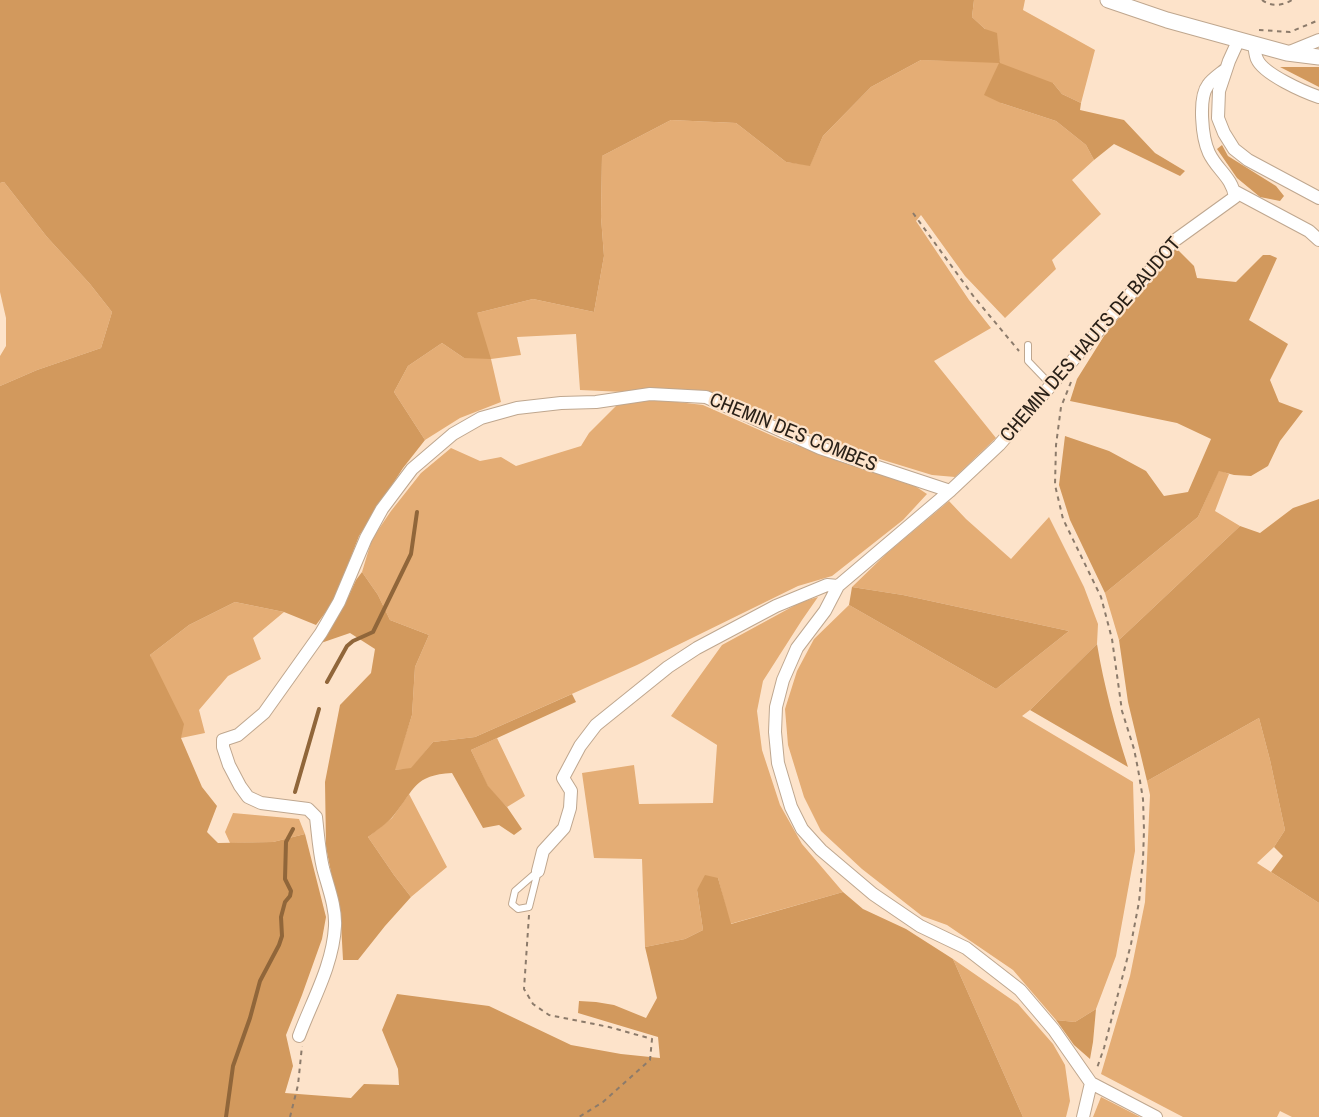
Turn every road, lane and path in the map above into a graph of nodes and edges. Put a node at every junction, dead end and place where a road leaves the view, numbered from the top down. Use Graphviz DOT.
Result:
graph roads {
  1 [pos="1108,0"];
  2 [pos="1262,0"];
  3 [pos="1292,0"];
  4 [pos="1319,20"];
  5 [pos="1239,39"];
  6 [pos="1319,40"];
  7 [pos="1254,44"];
  8 [pos="1287,53"];
  9 [pos="1319,57"];
  10 [pos="1226,69"];
  11 [pos="1319,98"];
  12 [pos="1234,191"];
  13 [pos="1319,198"];
  14 [pos="913,213"];
  15 [pos="1319,240"];
  16 [pos="1028,345"];
  17 [pos="1028,361"];
  18 [pos="1072,378"];
  19 [pos="1050,385"];
  20 [pos="950,491"];
  21 [pos="838,586"];
  22 [pos="538,871"];
  23 [pos="529,907"];
  24 [pos="299,1036"];
  25 [pos="1091,1083"];
  26 [pos="290,1117"];
  27 [pos="579,1117"];
  28 [pos="1083,1117"];
  29 [pos="1156,1117"];
  1 -- 5 [label="street"];
  2 -- 3 [label="path"];
  4 -- 5 [label="path"];
  5 -- 7 [label="street"];
  5 -- 10 [label="street"];
  6 -- 8 [label="street"];
  7 -- 8 [label="street"];
  7 -- 11 [label="street"];
  8 -- 9 [label="street"];
  10 -- 12 [label="street"];
  10 -- 13 [label="street"];
  12 -- 15 [label="street"];
  12 -- 19 [label="street, CHEMIN DES HAUTS DE BAUDOT"];
  14 -- 17 [label="path"];
  16 -- 17 [label="lane"];
  17 -- 19 [label="lane"];
  18 -- 25 [label="path"];
  19 -- 20 [label="street, CHEMIN DES HAUTS DE BAUDOT"];
  20 -- 21 [label="street, CHEMIN DES HAUTS DE BAUDOT"];
  20 -- 24 [label="street, CHEMIN DES COMBES"];
  21 -- 22 [label="street"];
  21 -- 25 [label="street"];
  22 -- 23 [label="lane"];
  22 -- 23 [label="lane"];
  23 -- 27 [label="path"];
  24 -- 26 [label="path"];
  25 -- 28 [label="street"];
  25 -- 29 [label="street"];
}
